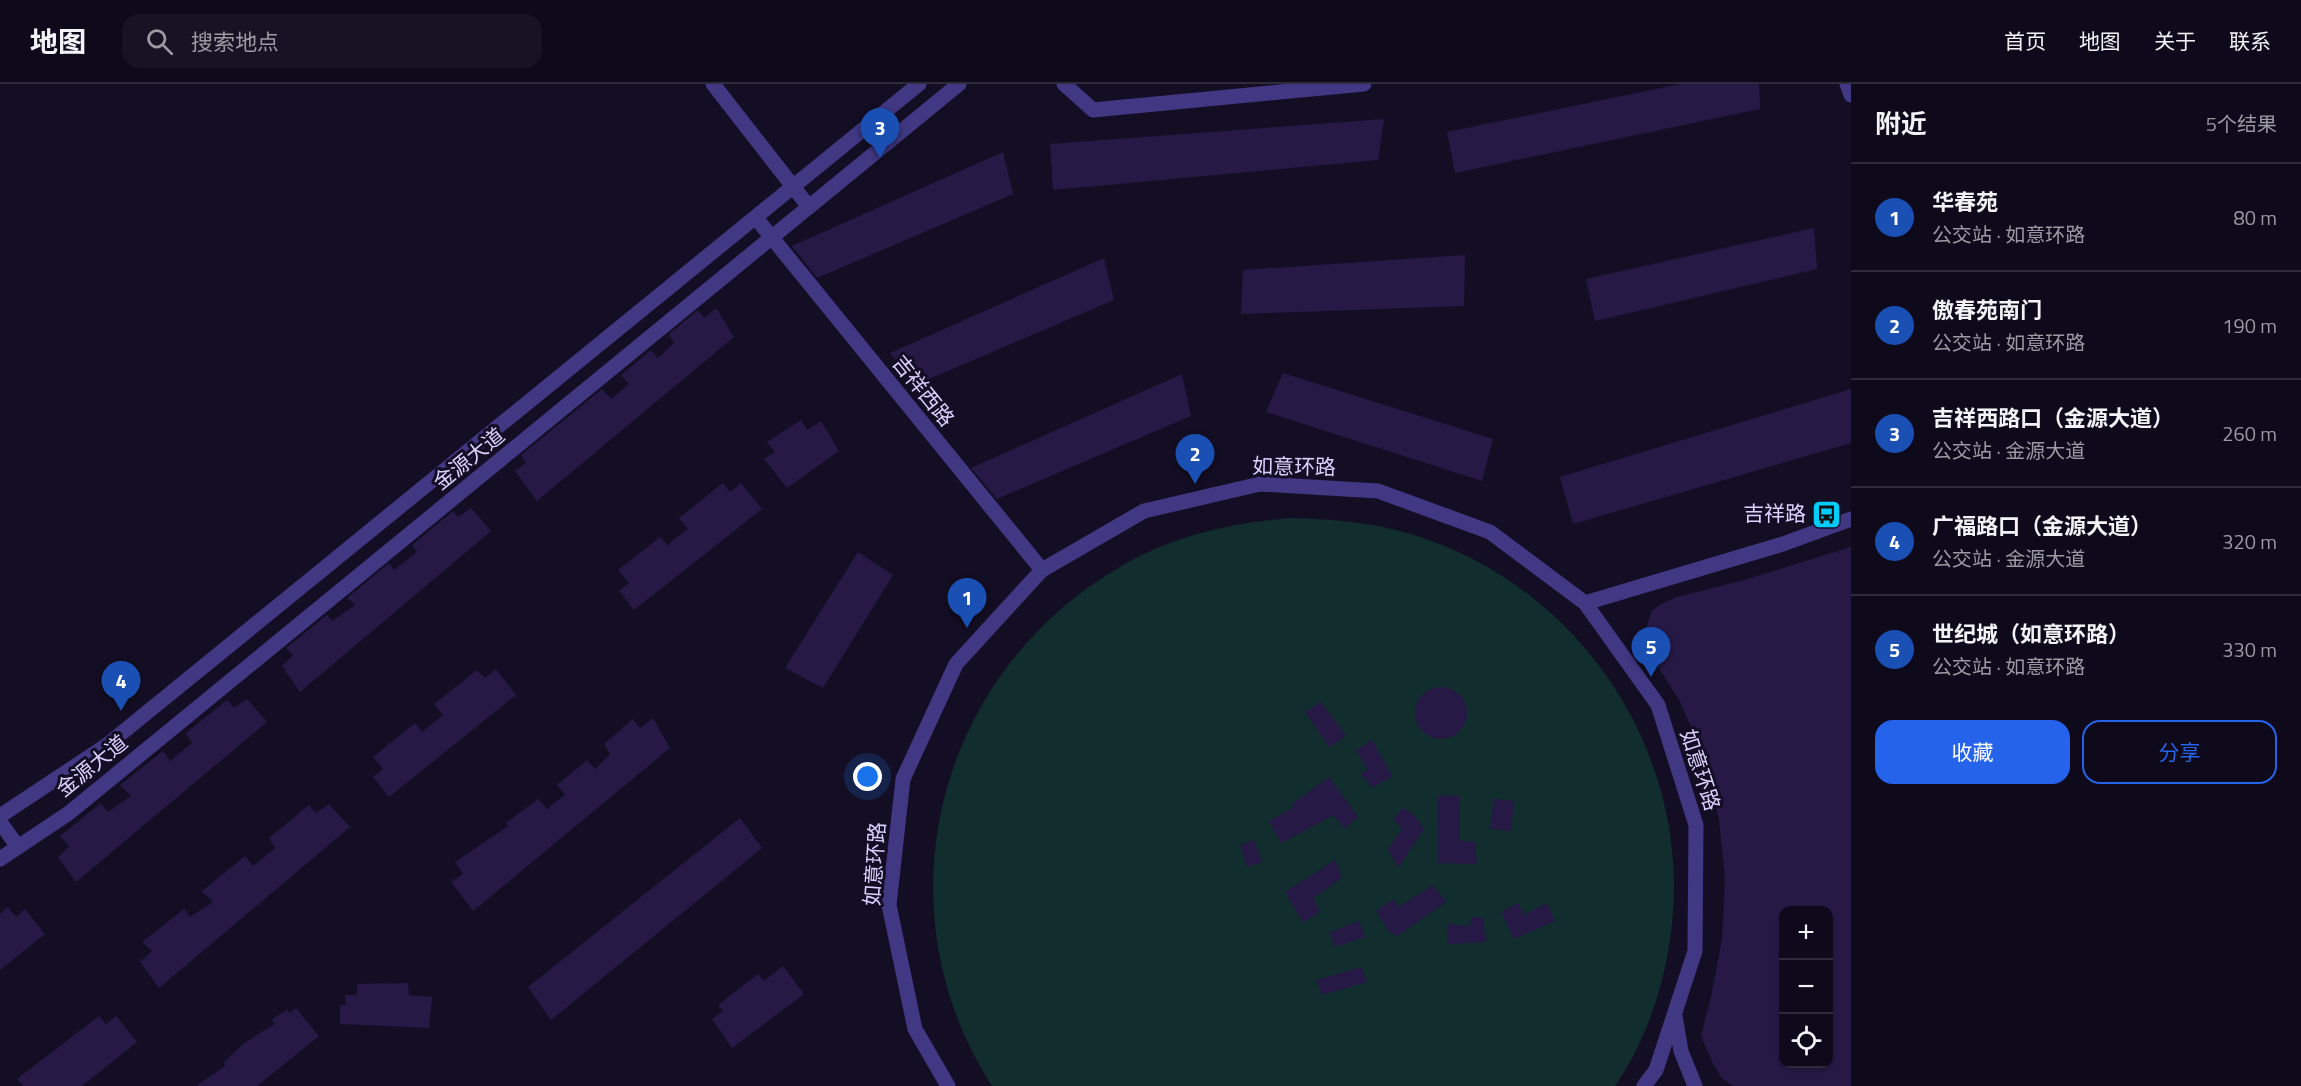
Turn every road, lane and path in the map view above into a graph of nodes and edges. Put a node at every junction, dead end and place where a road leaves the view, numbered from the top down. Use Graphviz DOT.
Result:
graph roads {
  1 [pos="713,84"];
  2 [pos="919,84"];
  3 [pos="959,84"];
  4 [pos="1064,84"];
  5 [pos="1364,84"];
  6 [pos="1847,84"];
  7 [pos="1851,95"];
  8 [pos="793,187"];
  9 [pos="809,207"];
  10 [pos="756,218"];
  11 [pos="772,238"];
  12 [pos="1851,519"];
  13 [pos="1042,570"];
  14 [pos="1584,603"];
  15 [pos="0,816"];
  16 [pos="0,822"];
  17 [pos="18,847"];
  18 [pos="0,859"];
  19 [pos="1674,1013"];
  20 [pos="948,1086"];
  21 [pos="1644,1086"];
  22 [pos="1695,1086"];
  1 -- 8 [label="street"];
  2 -- 8 [label="street, 金源大道"];
  3 -- 9 [label="street, 金源大道"];
  4 -- 5 [label="street"];
  6 -- 7 [label="street"];
  8 -- 9 [label="street"];
  8 -- 10 [label="street, 金源大道"];
  9 -- 11 [label="street, 金源大道"];
  10 -- 11 [label="street, 吉祥西路"];
  10 -- 15 [label="street, 金源大道"];
  11 -- 13 [label="street, 吉祥西路"];
  11 -- 17 [label="street, 金源大道"];
  12 -- 14 [label="street"];
  13 -- 14 [label="street, 如意环路"];
  13 -- 20 [label="street, 如意环路"];
  14 -- 19 [label="street, 如意环路"];
  16 -- 17 [label="street"];
  17 -- 18 [label="street, 金源大道"];
  19 -- 21 [label="street, 如意环路"];
  19 -- 22 [label="street"];
}
